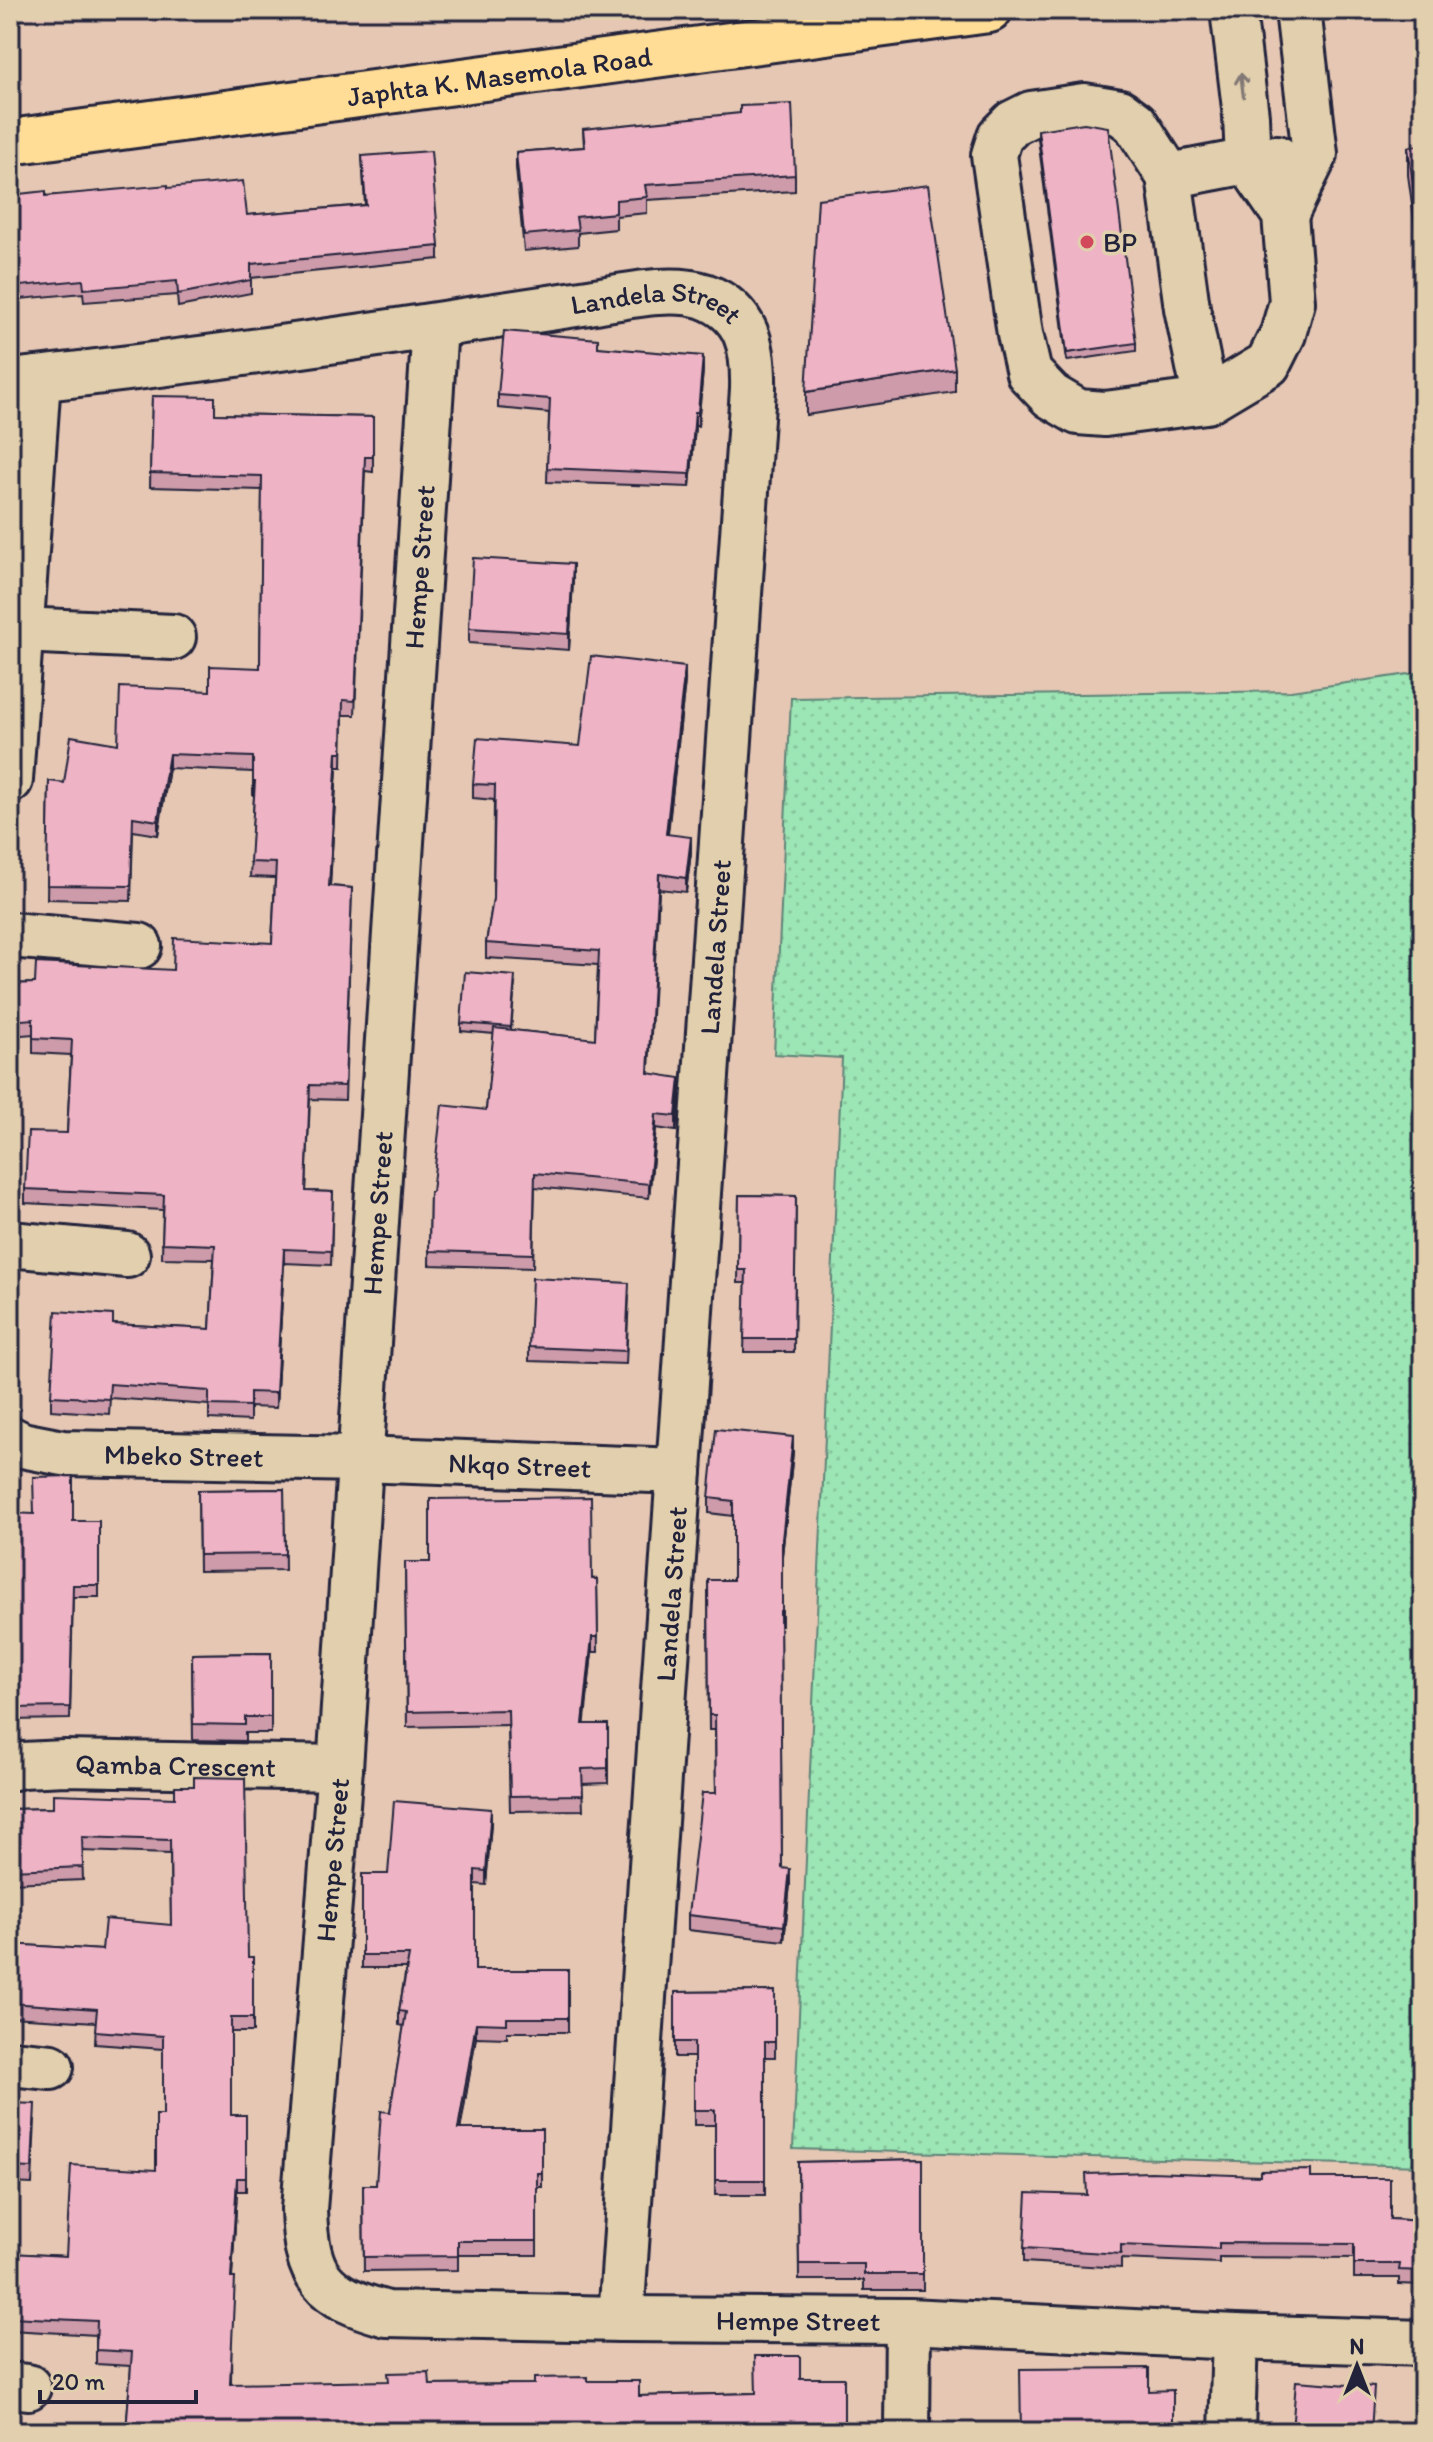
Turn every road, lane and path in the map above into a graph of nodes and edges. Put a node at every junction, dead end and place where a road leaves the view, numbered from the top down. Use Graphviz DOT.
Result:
graph roads {
  1 [pos="989,10"];
  2 [pos="1233,10"];
  3 [pos="1298,10"];
  4 [pos="10,142"];
  5 [pos="1315,154"];
  6 [pos="1248,161"];
  7 [pos="1169,176"];
  8 [pos="1285,215"];
  9 [pos="435,326"];
  10 [pos="24,381"];
  11 [pos="1206,401"];
  12 [pos="20,630"];
  13 [pos="173,637"];
  14 [pos="10,780"];
  15 [pos="10,935"];
  16 [pos="139,946"];
  17 [pos="10,1244"];
  18 [pos="127,1255"];
  19 [pos="10,1439"];
  20 [pos="360,1459"];
  21 [pos="679,1471"];
  22 [pos="10,1768"];
  23 [pos="340,1768"];
  24 [pos="621,2319"];
  25 [pos="908,2321"];
  26 [pos="1235,2337"];
  27 [pos="1423,2343"];
  28 [pos="907,2432"];
  29 [pos="1232,2432"];
  1 -- 4 [label="main road, Japhta K. Masemola Road"];
  6 -- 2 [label="street, one-way"];
  3 -- 5 [label="street"];
  5 -- 6 [label="street"];
  5 -- 8 [label="street"];
  6 -- 7 [label="street"];
  6 -- 8 [label="street"];
  7 -- 11 [label="street"];
  7 -- 11 [label="street"];
  8 -- 11 [label="street"];
  9 -- 10 [label="street, Landela Street"];
  9 -- 20 [label="street, Hempe Street"];
  9 -- 21 [label="street, Landela Street"];
  10 -- 12 [label="street"];
  12 -- 13 [label="street"];
  12 -- 14 [label="street"];
  15 -- 16 [label="street"];
  17 -- 18 [label="street"];
  19 -- 20 [label="street, Mbeko Street"];
  20 -- 21 [label="street, Nkqo Street"];
  20 -- 23 [label="street, Hempe Street"];
  21 -- 24 [label="street, Landela Street"];
  22 -- 23 [label="street, Qamba Crescent"];
  23 -- 24 [label="street, Hempe Street"];
  24 -- 25 [label="street, Hempe Street"];
  25 -- 26 [label="street, Hempe Street"];
  25 -- 28 [label="street"];
  26 -- 27 [label="street, Hempe Street"];
  26 -- 29 [label="street"];
}
